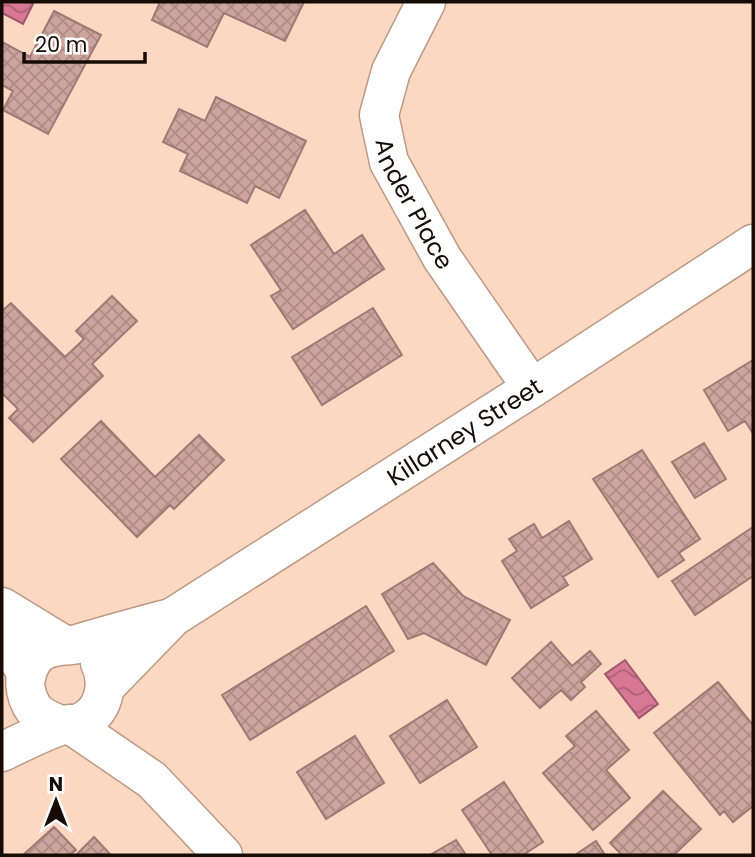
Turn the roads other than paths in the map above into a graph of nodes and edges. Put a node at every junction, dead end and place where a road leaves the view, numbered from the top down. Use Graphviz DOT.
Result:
graph roads {
  1 [pos="426,2"];
  2 [pos="753,244"];
  3 [pos="532,388"];
  4 [pos="2,607"];
  5 [pos="173,617"];
  6 [pos="2,632"];
  7 [pos="68,645"];
  8 [pos="26,677"];
  9 [pos="104,692"];
  10 [pos="2,713"];
  11 [pos="66,724"];
  12 [pos="2,752"];
  13 [pos="152,780"];
  14 [pos="223,855"];
  1 -- 3 [label="main road, Ander Place"];
  2 -- 3 [label="main road, Killarney Street"];
  3 -- 5 [label="main road, Killarney Street"];
  4 -- 7 [label="main road"];
  5 -- 7 [label="main road, Killarney Street"];
  5 -- 9 [label="main road, Killarney Street"];
  6 -- 8 [label="main road"];
  7 -- 8 [label="main road, Killarney Street"];
  7 -- 9 [label="main road"];
  8 -- 10 [label="main road, Killarney Street"];
  8 -- 11 [label="main road"];
  9 -- 11 [label="main road, Killarney Street"];
  9 -- 13 [label="main road"];
  11 -- 12 [label="main road, Killarney Street"];
  11 -- 13 [label="main road"];
  13 -- 14 [label="main road"];
}
